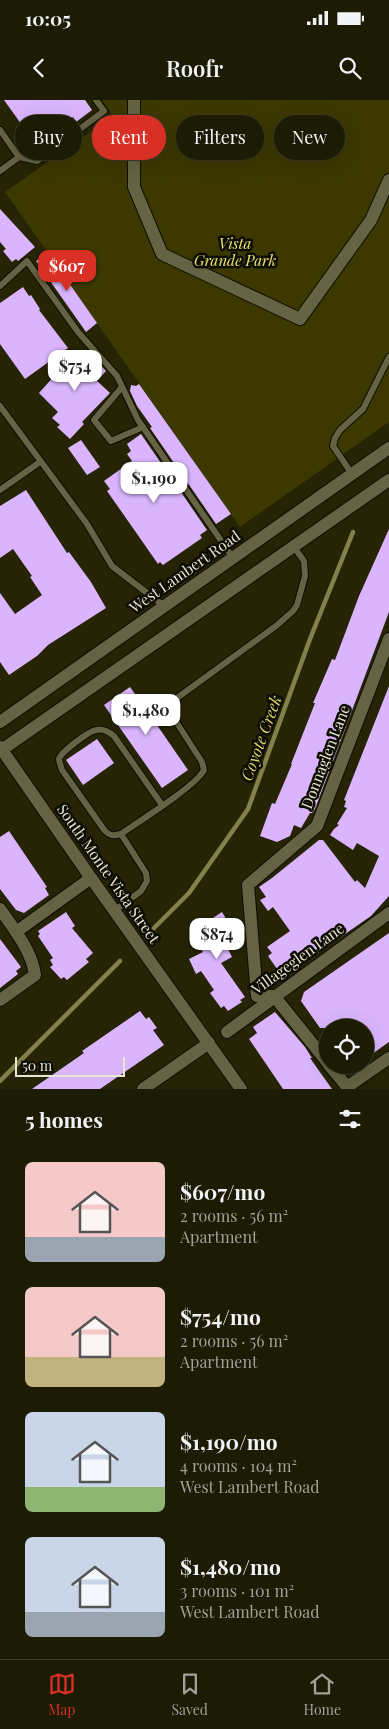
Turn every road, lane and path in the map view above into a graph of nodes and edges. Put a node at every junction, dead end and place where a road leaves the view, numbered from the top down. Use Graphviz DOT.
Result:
graph roads {
  1 [pos="96,100"];
  2 [pos="134,100"];
  3 [pos="82,128"];
  4 [pos="0,130"];
  5 [pos="15,151"];
  6 [pos="15,160"];
  7 [pos="0,171"];
  8 [pos="389,180"];
  9 [pos="0,286"];
  10 [pos="389,357"];
  11 [pos="122,387"];
  12 [pos="0,406"];
  13 [pos="143,427"];
  14 [pos="389,448"];
  15 [pos="40,462"];
  16 [pos="352,474"];
  17 [pos="389,480"];
  18 [pos="0,490"];
  19 [pos="294,546"];
  20 [pos="233,558"];
  21 [pos="164,606"];
  22 [pos="389,638"];
  23 [pos="0,722"];
  24 [pos="1,749"];
  25 [pos="162,805"];
  26 [pos="121,834"];
  27 [pos="91,878"];
  28 [pos="0,909"];
  29 [pos="114,911"];
  30 [pos="389,913"];
  31 [pos="16,932"];
  32 [pos="274,996"];
  33 [pos="0,1000"];
  34 [pos="227,1032"];
  35 [pos="209,1043"];
  36 [pos="319,1053"];
  37 [pos="389,1058"];
  38 [pos="336,1074"];
  39 [pos="348,1088"];
  40 [pos="142,1089"];
  41 [pos="240,1089"];
  1 -- 3 [label="lane"];
  2 -- 8 [label="street"];
  4 -- 5 [label="lane"];
  6 -- 7 [label="lane"];
  9 -- 11 [label="lane"];
  10 -- 16 [label="lane"];
  11 -- 13 [label="lane"];
  11 -- 13 [label="lane"];
  12 -- 15 [label="lane"];
  13 -- 20 [label="lane"];
  14 -- 16 [label="street, West Lambert Road"];
  15 -- 18 [label="lane"];
  15 -- 21 [label="lane"];
  16 -- 20 [label="street, West Lambert Road"];
  17 -- 19 [label="street"];
  19 -- 24 [label="street"];
  19 -- 25 [label="lane"];
  20 -- 21 [label="street, West Lambert Road"];
  21 -- 23 [label="street, West Lambert Road"];
  22 -- 32 [label="street, Donnaglen Lane"];
  24 -- 27 [label="street, South Monte Vista Street"];
  25 -- 26 [label="lane"];
  25 -- 26 [label="lane"];
  26 -- 29 [label="lane"];
  27 -- 29 [label="street, South Monte Vista Street"];
  27 -- 31 [label="street"];
  28 -- 31 [label="street"];
  29 -- 35 [label="street, South Monte Vista Street"];
  30 -- 32 [label="street, Villageglen Lane"];
  31 -- 33 [label="street"];
  32 -- 34 [label="street, Villageglen Lane"];
  32 -- 36 [label="street, Donnaglen Lane"];
  35 -- 40 [label="street"];
  35 -- 41 [label="street, South Monte Vista Street"];
  37 -- 39 [label="street"];
  38 -- 39 [label="street, Donnaglen Lane"];
}
